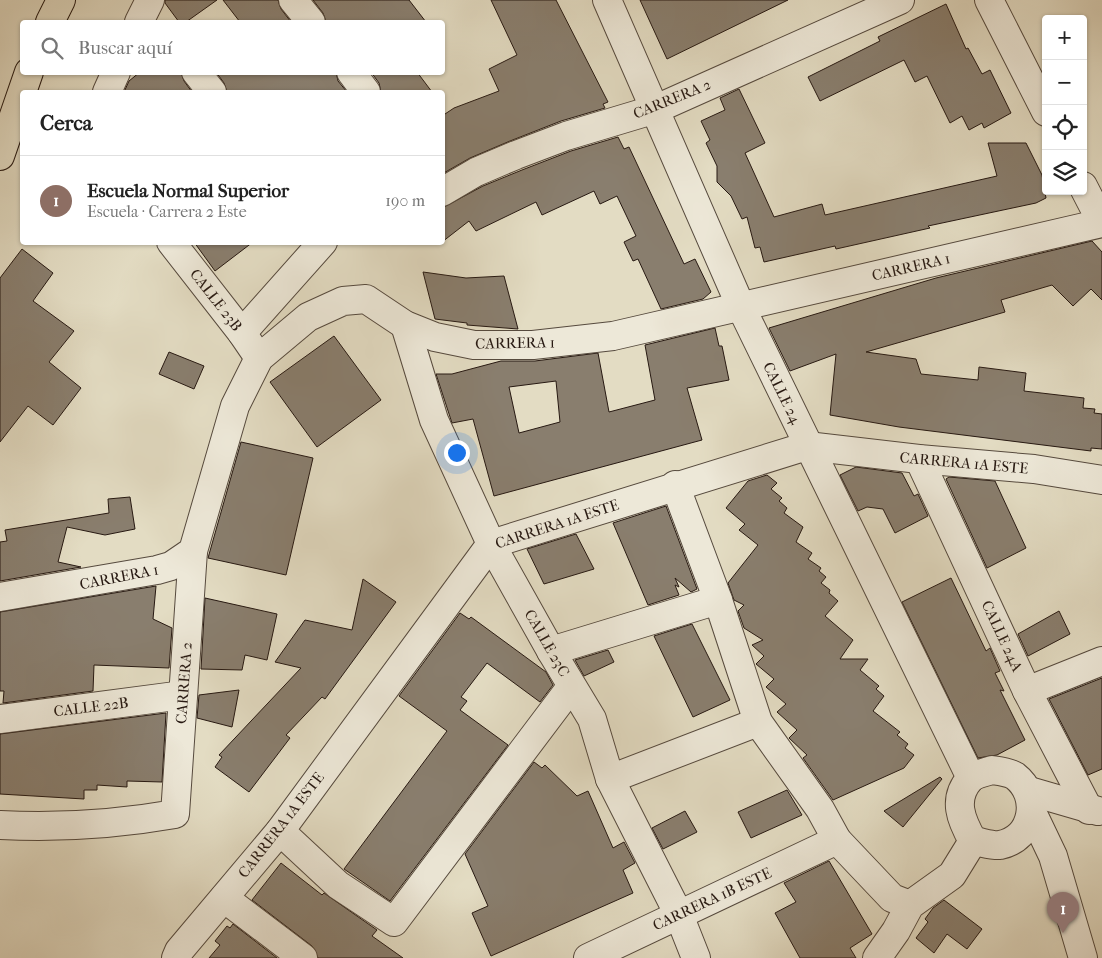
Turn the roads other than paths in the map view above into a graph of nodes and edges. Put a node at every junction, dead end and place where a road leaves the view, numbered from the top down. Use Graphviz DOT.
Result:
graph roads {
  1 [pos="61,0"];
  2 [pos="293,0"];
  3 [pos="608,0"];
  4 [pos="900,0"];
  5 [pos="989,0"];
  6 [pos="51,20"];
  7 [pos="309,20"];
  8 [pos="28,75"];
  9 [pos="115,75"];
  10 [pos="198,75"];
  11 [pos="353,75"];
  12 [pos="23,90"];
  13 [pos="108,90"];
  14 [pos="210,90"];
  15 [pos="364,90"];
  16 [pos="20,98"];
  17 [pos="1042,105"];
  18 [pos="656,109"];
  19 [pos="0,156"];
  20 [pos="445,190"];
  21 [pos="1087,194"];
  22 [pos="1102,223"];
  23 [pos="173,245"];
  24 [pos="320,245"];
  25 [pos="740,307"];
  26 [pos="405,325"];
  27 [pos="242,333"];
  28 [pos="258,358"];
  29 [pos="807,446"];
  30 [pos="918,459"];
  31 [pos="1102,480"];
  32 [pos="676,485"];
  33 [pos="491,544"];
  34 [pos="193,552"];
  35 [pos="0,597"];
  36 [pos="718,600"];
  37 [pos="551,651"];
  38 [pos="1102,661"];
  39 [pos="572,687"];
  40 [pos="1027,690"];
  41 [pos="183,695"];
  42 [pos="0,719"];
  43 [pos="758,722"];
  44 [pos="971,778"];
  45 [pos="610,779"];
  46 [pos="1030,802"];
  47 [pos="1095,811"];
  48 [pos="0,825"];
  49 [pos="280,831"];
  50 [pos="837,840"];
  51 [pos="973,841"];
  52 [pos="224,898"];
  53 [pos="910,905"];
  54 [pos="679,915"];
  55 [pos="176,958"];
  56 [pos="303,958"];
  57 [pos="588,958"];
  58 [pos="696,958"];
  59 [pos="877,958"];
  60 [pos="1083,958"];
  1 -- 6 [label="main road"];
  2 -- 7 [label="street"];
  3 -- 18 [label="street, CALLE 24"];
  4 -- 18 [label="street, CARRERA 2"];
  5 -- 17 [label="street"];
  8 -- 12 [label="main road"];
  9 -- 13 [label="street"];
  10 -- 14 [label="street"];
  11 -- 15 [label="street"];
  16 -- 19 [label="main road"];
  18 -- 20 [label="street, CARRERA 2"];
  18 -- 25 [label="street, CALLE 24"];
  21 -- 22 [label="street"];
  22 -- 25 [label="street, CARRERA 1"];
  23 -- 27 [label="street, CALLE 23B"];
  24 -- 27 [label="street"];
  25 -- 26 [label="street, CARRERA 1"];
  25 -- 29 [label="street, CALLE 24"];
  26 -- 28 [label="street, CARRERA 1"];
  26 -- 33 [label="street, CALLE 23C"];
  27 -- 28 [label="street, CALLE 23B"];
  28 -- 34 [label="street, CARRERA 1"];
  29 -- 30 [label="street, CARRERA 1A ESTE"];
  29 -- 32 [label="street, CARRERA 1A ESTE"];
  29 -- 44 [label="street, CALLE 24"];
  30 -- 31 [label="street, CARRERA 1A ESTE"];
  30 -- 40 [label="street, CALLE 24A"];
  32 -- 33 [label="street, CARRERA 1A ESTE"];
  32 -- 36 [label="street"];
  33 -- 37 [label="street, CALLE 23C"];
  33 -- 49 [label="street, CARRERA 1A ESTE"];
  34 -- 35 [label="street, CARRERA 1"];
  34 -- 41 [label="street, CARRERA 2"];
  36 -- 37 [label="street"];
  36 -- 43 [label="street"];
  37 -- 39 [label="street, CALLE 23C"];
  38 -- 40 [label="street"];
  39 -- 45 [label="street, CALLE 23C"];
  39 -- 49 [label="street"];
  40 -- 47 [label="street, CALLE 24A"];
  41 -- 42 [label="street, CALLE 22B"];
  41 -- 48 [label="street, CARRERA 2"];
  43 -- 45 [label="street"];
  43 -- 50 [label="street"];
  44 -- 46 [label="street"];
  44 -- 51 [label="street"];
  45 -- 54 [label="street, CALLE 23C"];
  46 -- 47 [label="street"];
  46 -- 51 [label="street"];
  46 -- 60 [label="street"];
  49 -- 52 [label="street, CARRERA 1A ESTE"];
  50 -- 53 [label="street"];
  50 -- 54 [label="street, CARRERA 1B ESTE"];
  51 -- 53 [label="street"];
  52 -- 55 [label="street, CARRERA 1A ESTE"];
  52 -- 56 [label="street"];
  53 -- 59 [label="street"];
  54 -- 57 [label="street, CARRERA 1B ESTE"];
  54 -- 58 [label="street, CALLE 23C"];
}
